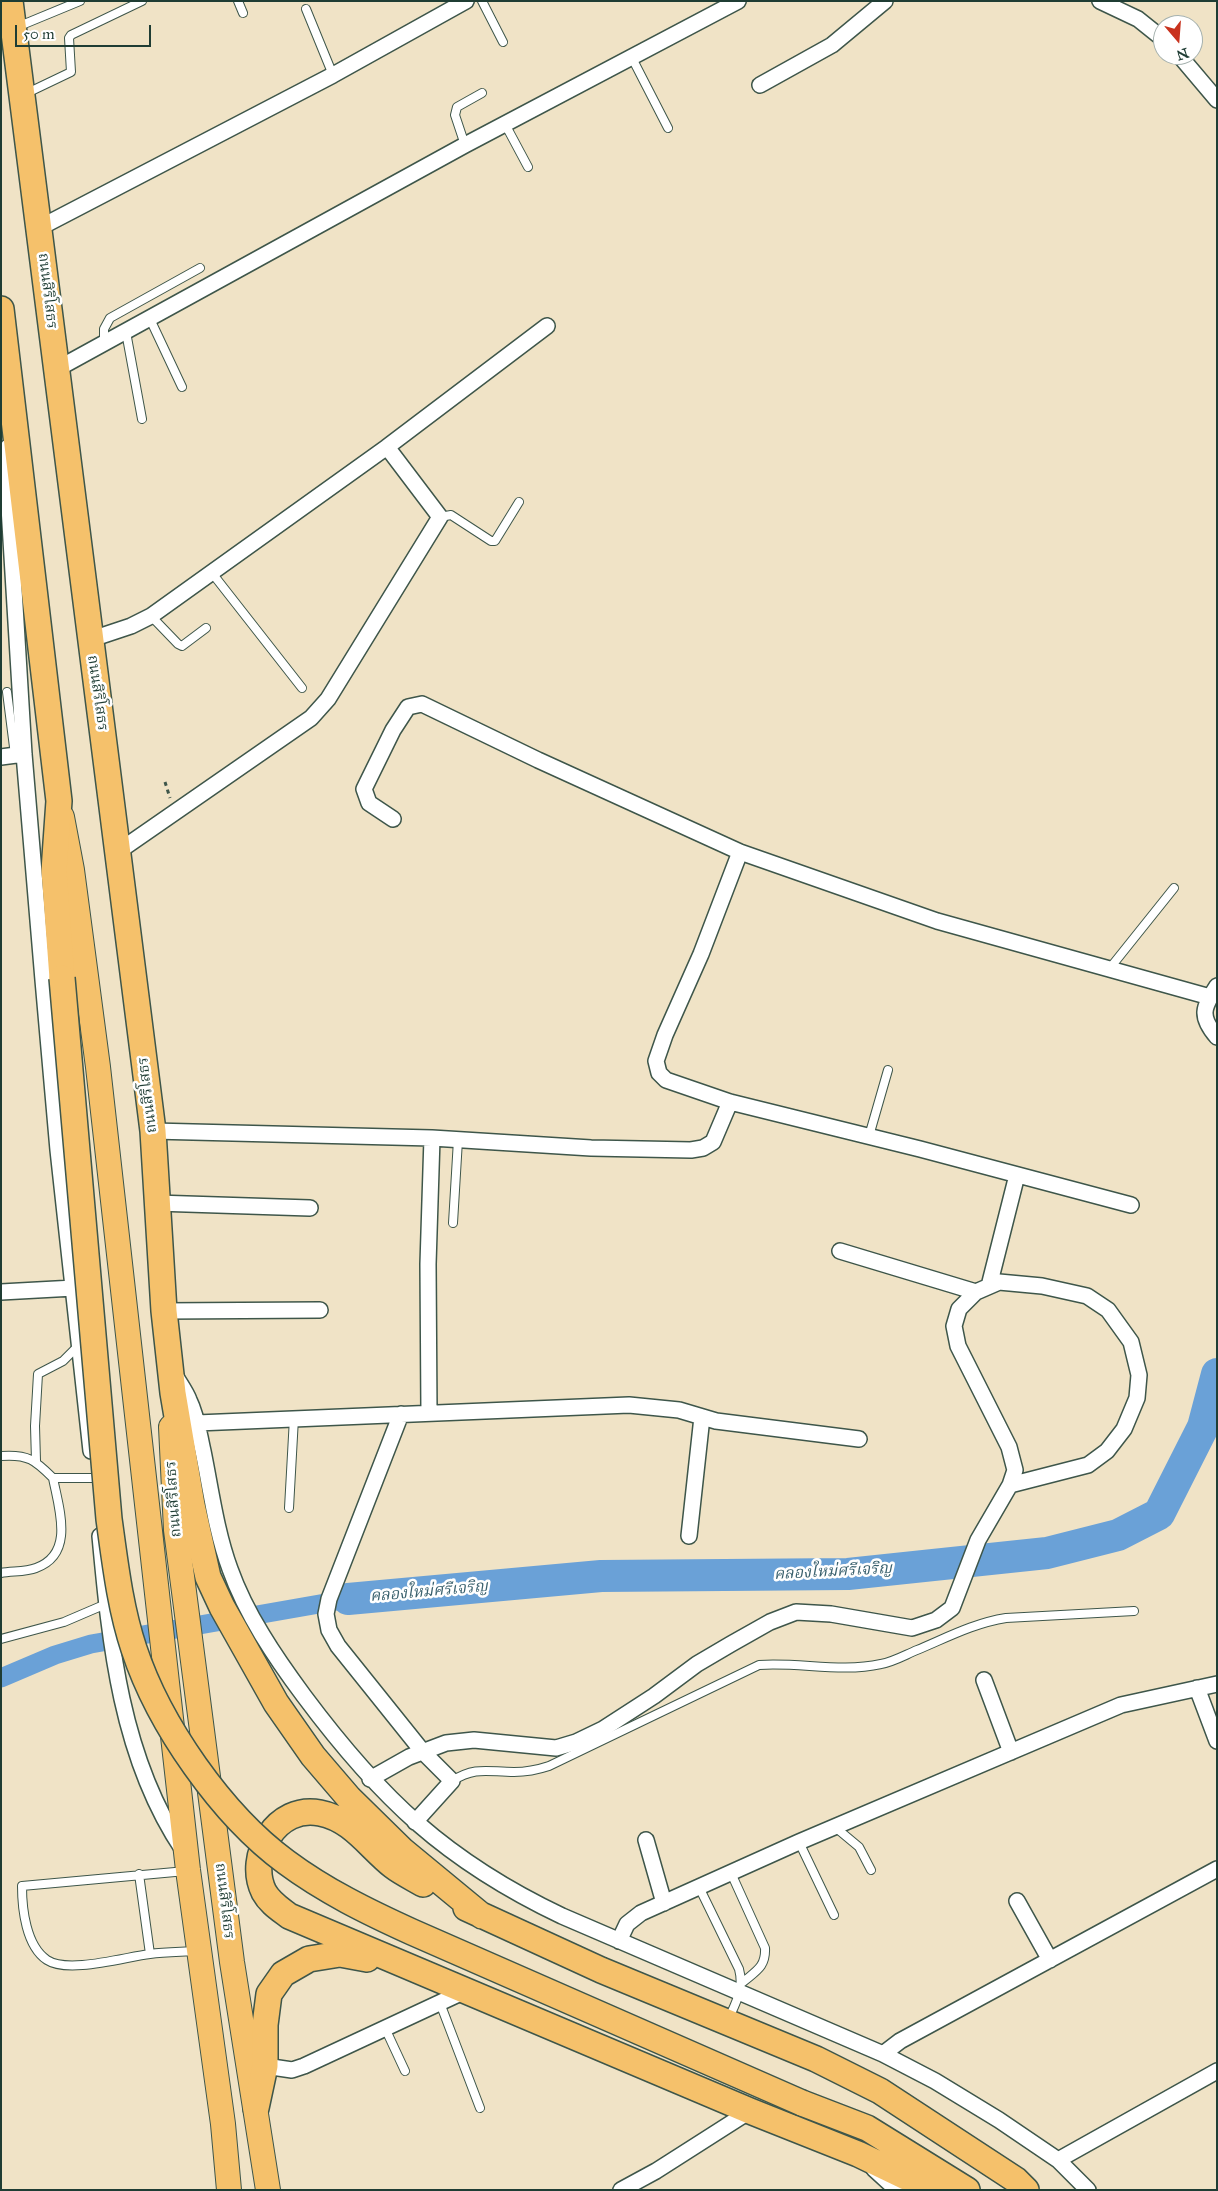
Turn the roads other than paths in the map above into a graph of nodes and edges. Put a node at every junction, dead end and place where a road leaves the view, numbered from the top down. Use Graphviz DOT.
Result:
graph roads {
  1 [pos="10,1"];
  2 [pos="80,1"];
  3 [pos="142,1"];
  4 [pos="238,1"];
  5 [pos="466,1"];
  6 [pos="482,1"];
  7 [pos="738,1"];
  8 [pos="885,1"];
  9 [pos="1100,1"];
  10 [pos="306,9"];
  11 [pos="243,13"];
  12 [pos="14,28"];
  13 [pos="1153,31"];
  14 [pos="502,42"];
  15 [pos="632,58"];
  16 [pos="1187,65"];
  17 [pos="333,75"];
  18 [pos="760,85"];
  19 [pos="482,93"];
  20 [pos="22,96"];
  21 [pos="1217,100"];
  22 [pos="505,124"];
  23 [pos="668,128"];
  24 [pos="465,145"];
  25 [pos="528,167"];
  26 [pos="39,228"];
  27 [pos="200,268"];
  28 [pos="1,309"];
  29 [pos="150,319"];
  30 [pos="547,326"];
  31 [pos="126,332"];
  32 [pos="104,344"];
  33 [pos="57,369"];
  34 [pos="182,387"];
  35 [pos="15,420"];
  36 [pos="142,420"];
  37 [pos="387,447"];
  38 [pos="520,502"];
  39 [pos="440,517"];
  40 [pos="212,573"];
  41 [pos="151,616"];
  42 [pos="206,628"];
  43 [pos="89,640"];
  44 [pos="302,688"];
  45 [pos="7,692"];
  46 [pos="14,755"];
  47 [pos="59,800"];
  48 [pos="393,819"];
  49 [pos="119,851"];
  50 [pos="740,852"];
  51 [pos="1174,888"];
  52 [pos="1110,968"];
  53 [pos="1213,992"];
  54 [pos="1217,1036"];
  55 [pos="888,1070"];
  56 [pos="730,1102"];
  57 [pos="153,1131"];
  58 [pos="869,1136"];
  59 [pos="432,1138"];
  60 [pos="458,1140"];
  61 [pos="1017,1174"];
  62 [pos="156,1203"];
  63 [pos="1131,1205"];
  64 [pos="310,1208"];
  65 [pos="453,1223"];
  66 [pos="840,1251"];
  67 [pos="74,1288"];
  68 [pos="983,1289"];
  69 [pos="1,1292"];
  70 [pos="164,1310"];
  71 [pos="320,1310"];
  72 [pos="80,1345"];
  73 [pos="170,1366"];
  74 [pos="173,1393"];
  75 [pos="429,1413"];
  76 [pos="401,1414"];
  77 [pos="702,1417"];
  78 [pos="294,1418"];
  79 [pos="197,1422"];
  80 [pos="859,1439"];
  81 [pos="1,1456"];
  82 [pos="36,1461"];
  83 [pos="53,1478"];
  84 [pos="94,1478"];
  85 [pos="1010,1485"];
  86 [pos="289,1508"];
  87 [pos="689,1536"];
  88 [pos="1,1573"];
  89 [pos="106,1604"];
  90 [pos="1134,1611"];
  91 [pos="1,1639"];
  92 [pos="984,1680"];
  93 [pos="1217,1684"];
  94 [pos="1197,1688"];
  95 [pos="1217,1741"];
  96 [pos="423,1752"];
  97 [pos="1011,1752"];
  98 [pos="370,1778"];
  99 [pos="452,1781"];
  100 [pos="415,1822"];
  101 [pos="835,1827"];
  102 [pos="646,1840"];
  103 [pos="799,1842"];
  104 [pos="187,1863"];
  105 [pos="1217,1869"];
  106 [pos="871,1870"];
  107 [pos="731,1873"];
  108 [pos="139,1874"];
  109 [pos="698,1888"];
  110 [pos="1017,1901"];
  111 [pos="664,1903"];
  112 [pos="482,1916"];
  113 [pos="834,1916"];
  114 [pos="619,1941"];
  115 [pos="150,1954"];
  116 [pos="199,1957"];
  117 [pos="1050,1960"];
  118 [pos="232,1962"];
  119 [pos="402,1965"];
  120 [pos="742,1988"];
  121 [pos="465,1992"];
  122 [pos="440,2003"];
  123 [pos="727,2022"];
  124 [pos="385,2028"];
  125 [pos="883,2054"];
  126 [pos="265,2066"];
  127 [pos="405,2071"];
  128 [pos="1217,2071"];
  129 [pos="256,2108"];
  130 [pos="480,2108"];
  131 [pos="750,2111"];
  132 [pos="858,2154"];
  133 [pos="1058,2160"];
  134 [pos="230,2190"];
  135 [pos="268,2190"];
  136 [pos="621,2190"];
  137 [pos="898,2190"];
  138 [pos="933,2190"];
  139 [pos="967,2190"];
  140 [pos="1026,2190"];
  141 [pos="1088,2190"];
  1 -- 12 [label="highway, ถนนสิริโสธร"];
  2 -- 12 [label="lane"];
  3 -- 20 [label="lane"];
  4 -- 11 [label="lane"];
  5 -- 17 [label="street"];
  6 -- 14 [label="lane"];
  7 -- 15 [label="street"];
  8 -- 18 [label="street"];
  9 -- 13 [label="street"];
  10 -- 17 [label="lane"];
  12 -- 20 [label="highway, ถนนสิริโสธร"];
  15 -- 22 [label="street"];
  15 -- 23 [label="lane"];
  16 -- 21 [label="street"];
  17 -- 26 [label="street"];
  19 -- 24 [label="lane"];
  20 -- 26 [label="highway, ถนนสิริโสธร"];
  22 -- 24 [label="street"];
  22 -- 25 [label="lane"];
  24 -- 29 [label="street"];
  26 -- 33 [label="highway, ถนนสิริโสธร"];
  27 -- 32 [label="lane"];
  28 -- 35 [label="highway, ถนนสิริโสธร"];
  29 -- 31 [label="street"];
  29 -- 34 [label="lane"];
  30 -- 37 [label="street"];
  31 -- 32 [label="street"];
  31 -- 36 [label="lane"];
  32 -- 33 [label="street"];
  33 -- 43 [label="highway, ถนนสิริโสธร"];
  35 -- 46 [label="street"];
  35 -- 47 [label="highway, ถนนสิริโสธร"];
  37 -- 39 [label="street"];
  37 -- 40 [label="street"];
  38 -- 39 [label="lane"];
  39 -- 49 [label="street"];
  40 -- 41 [label="street"];
  40 -- 44 [label="lane"];
  41 -- 42 [label="lane"];
  41 -- 43 [label="street"];
  43 -- 49 [label="highway, ถนนสิริโสธร"];
  45 -- 46 [label="lane"];
  46 -- 67 [label="street"];
  47 -- 104 [label="main road, ถนนสิริโสธร"];
  47 -- 139 [label="highway, bridge"];
  48 -- 50 [label="street"];
  49 -- 57 [label="highway, ถนนสิริโสธร"];
  50 -- 52 [label="street"];
  50 -- 56 [label="street"];
  51 -- 52 [label="lane"];
  52 -- 53 [label="street"];
  53 -- 54 [label="street"];
  55 -- 58 [label="lane"];
  56 -- 58 [label="street"];
  56 -- 60 [label="street"];
  57 -- 59 [label="street"];
  57 -- 62 [label="highway, ถนนสิริโสธร"];
  58 -- 61 [label="street"];
  59 -- 60 [label="street"];
  59 -- 75 [label="street"];
  60 -- 65 [label="lane"];
  61 -- 63 [label="street"];
  61 -- 68 [label="street"];
  62 -- 64 [label="street"];
  62 -- 70 [label="highway, ถนนสิริโสธร"];
  66 -- 68 [label="street"];
  67 -- 69 [label="street"];
  67 -- 72 [label="street"];
  68 -- 85 [label="street"];
  68 -- 85 [label="street"];
  70 -- 71 [label="street"];
  70 -- 73 [label="highway, ถนนสิริโสธร"];
  72 -- 82 [label="lane"];
  72 -- 84 [label="street"];
  73 -- 74 [label="highway, ถนนสิริโสธร"];
  73 -- 79 [label="street"];
  74 -- 112 [label="highway"];
  74 -- 118 [label="main road, ถนนสิริโสธร"];
  75 -- 76 [label="street"];
  75 -- 77 [label="street"];
  76 -- 78 [label="street"];
  76 -- 96 [label="street"];
  77 -- 80 [label="street"];
  77 -- 87 [label="street"];
  78 -- 79 [label="street"];
  78 -- 86 [label="lane"];
  79 -- 98 [label="street"];
  81 -- 82 [label="lane"];
  82 -- 83 [label="lane"];
  83 -- 84 [label="lane"];
  83 -- 88 [label="lane"];
  84 -- 89 [label="street"];
  85 -- 96 [label="street"];
  89 -- 91 [label="lane"];
  89 -- 104 [label="street"];
  90 -- 99 [label="lane"];
  92 -- 97 [label="street"];
  93 -- 94 [label="street"];
  94 -- 95 [label="street"];
  94 -- 97 [label="street"];
  96 -- 98 [label="street"];
  96 -- 99 [label="street"];
  97 -- 101 [label="street"];
  98 -- 100 [label="street"];
  99 -- 100 [label="street"];
  100 -- 114 [label="street"];
  101 -- 103 [label="street"];
  101 -- 106 [label="lane"];
  102 -- 111 [label="street"];
  103 -- 107 [label="street"];
  103 -- 113 [label="lane"];
  104 -- 108 [label="lane"];
  104 -- 116 [label="main road, ถนนสิริโสธร"];
  105 -- 117 [label="street"];
  107 -- 109 [label="street"];
  107 -- 120 [label="lane"];
  108 -- 115 [label="lane"];
  108 -- 115 [label="lane"];
  109 -- 111 [label="street"];
  109 -- 120 [label="lane"];
  110 -- 117 [label="street"];
  111 -- 114 [label="street"];
  112 -- 119 [label="highway"];
  112 -- 123 [label="highway"];
  114 -- 120 [label="street"];
  115 -- 116 [label="lane"];
  116 -- 118 [label="main road"];
  116 -- 134 [label="main road, ถนนสิริโสธร"];
  117 -- 125 [label="street"];
  118 -- 129 [label="main road, ถนนสิริโสธร"];
  119 -- 121 [label="highway"];
  119 -- 126 [label="highway"];
  120 -- 123 [label="lane"];
  120 -- 125 [label="street"];
  121 -- 122 [label="street"];
  121 -- 131 [label="highway"];
  122 -- 124 [label="street"];
  122 -- 130 [label="lane"];
  123 -- 140 [label="highway"];
  124 -- 126 [label="street"];
  124 -- 127 [label="lane"];
  125 -- 133 [label="street"];
  126 -- 129 [label="highway"];
  128 -- 133 [label="street"];
  129 -- 135 [label="main road, ถนนสิริโสธร"];
  131 -- 132 [label="highway"];
  131 -- 136 [label="street"];
  132 -- 137 [label="street"];
  132 -- 138 [label="highway"];
  133 -- 141 [label="street"];
}
